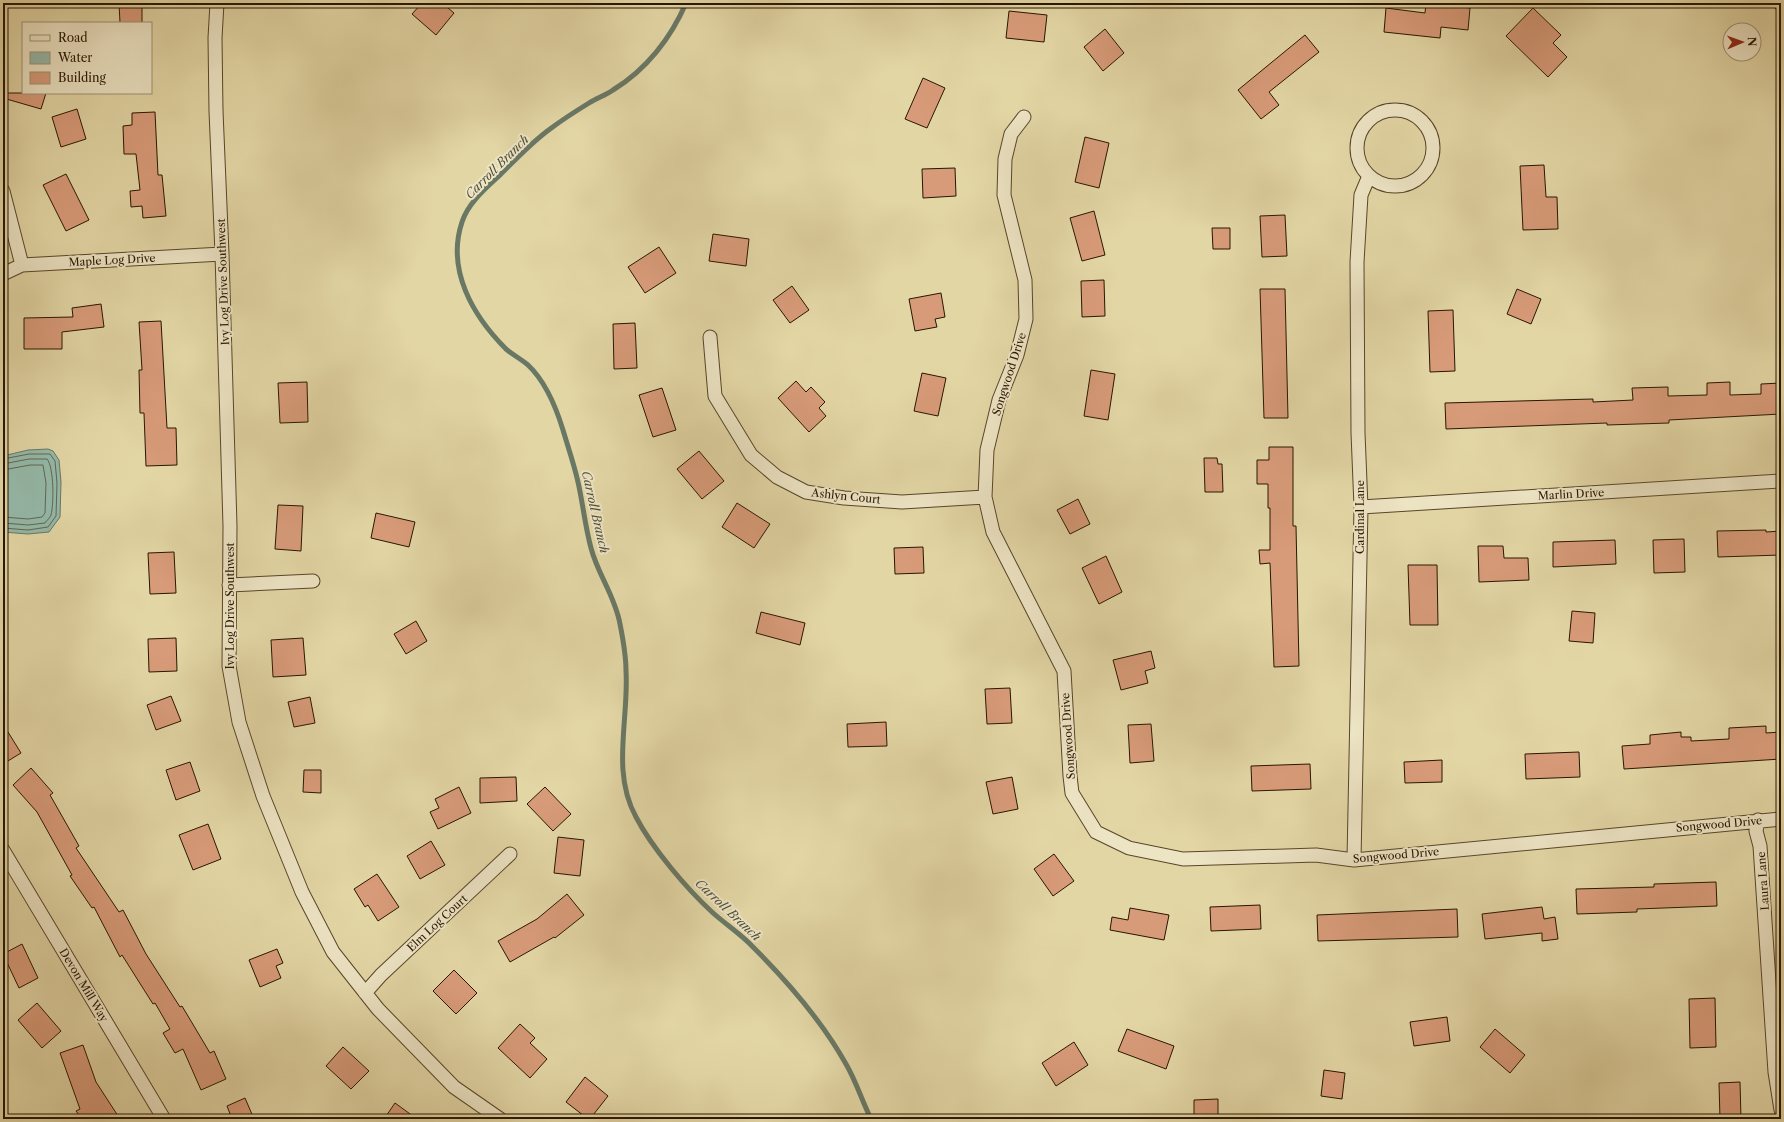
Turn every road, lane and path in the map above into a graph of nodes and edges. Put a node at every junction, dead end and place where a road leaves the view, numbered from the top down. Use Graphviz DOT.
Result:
graph roads {
  1 [pos="217,3"];
  2 [pos="1024,117"];
  3 [pos="1369,176"];
  4 [pos="3,191"];
  5 [pos="222,254"];
  6 [pos="22,265"];
  7 [pos="3,274"];
  8 [pos="710,338"];
  9 [pos="1781,481"];
  10 [pos="985,497"];
  11 [pos="1361,507"];
  12 [pos="313,581"];
  13 [pos="229,585"];
  14 [pos="1781,818"];
  15 [pos="1758,820"];
  16 [pos="3,850"];
  17 [pos="510,854"];
  18 [pos="1354,860"];
  19 [pos="365,993"];
  20 [pos="1781,1110"];
  21 [pos="164,1119"];
  22 [pos="500,1119"];
  1 -- 5 [label="street, Ivy Log Drive Southwest"];
  2 -- 10 [label="street, Songwood Drive"];
  3 -- 3 [label="street"];
  3 -- 11 [label="street, Cardinal Lane"];
  4 -- 6 [label="street"];
  5 -- 6 [label="street, Maple Log Drive"];
  5 -- 13 [label="street, Ivy Log Drive Southwest"];
  6 -- 7 [label="street, Maple Log Drive"];
  8 -- 10 [label="street, Ashlyn Court"];
  9 -- 11 [label="street, Marlin Drive"];
  10 -- 18 [label="street, Songwood Drive"];
  11 -- 18 [label="street, Cardinal Lane"];
  12 -- 13 [label="street"];
  13 -- 19 [label="street, Ivy Log Drive Southwest"];
  14 -- 15 [label="street, Songwood Drive"];
  15 -- 18 [label="street, Songwood Drive"];
  15 -- 20 [label="street, Laura Lane"];
  16 -- 21 [label="street, Devon Mill Way"];
  17 -- 19 [label="street, Elm Log Court"];
  19 -- 22 [label="street, Ivy Log Drive Southwest"];
}
